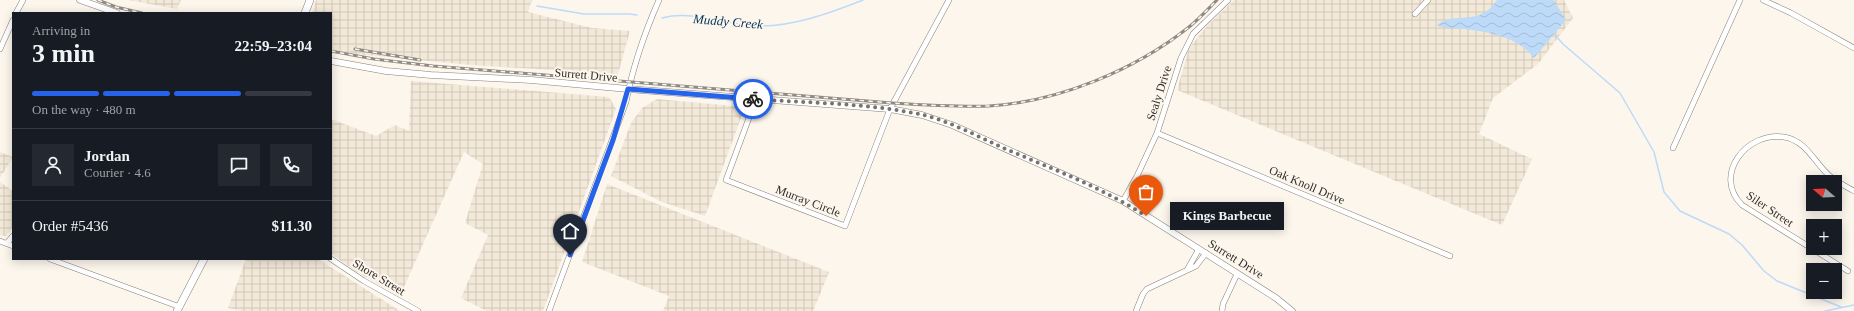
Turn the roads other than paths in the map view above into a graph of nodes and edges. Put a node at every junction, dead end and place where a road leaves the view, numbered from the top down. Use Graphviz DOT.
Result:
graph roads {
  1 [pos="23,0"];
  2 [pos="80,0"];
  3 [pos="310,0"];
  4 [pos="659,0"];
  5 [pos="949,0"];
  6 [pos="1228,0"];
  7 [pos="1428,0"];
  8 [pos="1740,0"];
  9 [pos="1763,0"];
  10 [pos="17,12"];
  11 [pos="113,12"];
  12 [pos="305,12"];
  13 [pos="1415,14"];
  14 [pos="12,22"];
  15 [pos="0,48"];
  16 [pos="1854,48"];
  17 [pos="332,61"];
  18 [pos="628,89"];
  19 [pos="756,99"];
  20 [pos="890,109"];
  21 [pos="1157,133"];
  22 [pos="1673,148"];
  23 [pos="1854,190"];
  24 [pos="1123,201"];
  25 [pos="12,237"];
  26 [pos="0,241"];
  27 [pos="6,243"];
  28 [pos="12,246"];
  29 [pos="1199,249"];
  30 [pos="1206,254"];
  31 [pos="1450,256"];
  32 [pos="53,260"];
  33 [pos="203,260"];
  34 [pos="332,260"];
  35 [pos="1186,271"];
  36 [pos="1848,271"];
  37 [pos="1237,274"];
  38 [pos="178,309"];
  39 [pos="418,311"];
  40 [pos="550,311"];
  41 [pos="1136,311"];
  42 [pos="1222,311"];
  43 [pos="1292,311"];
  1 -- 10 [label="street"];
  2 -- 11 [label="street"];
  3 -- 12 [label="main road"];
  4 -- 18 [label="street"];
  5 -- 20 [label="street"];
  6 -- 21 [label="street, Sealy Drive"];
  7 -- 13 [label="street"];
  8 -- 22 [label="street"];
  9 -- 16 [label="street"];
  14 -- 15 [label="street"];
  17 -- 18 [label="street, Surrett Drive"];
  18 -- 19 [label="street, Surrett Drive"];
  18 -- 40 [label="street"];
  19 -- 20 [label="street, Surrett Drive"];
  19 -- 20 [label="street, Murray Circle"];
  20 -- 24 [label="street, Surrett Drive"];
  21 -- 24 [label="street, Sealy Drive"];
  21 -- 31 [label="street, Oak Knoll Drive"];
  23 -- 36 [label="street, Siler Street"];
  24 -- 29 [label="street, Surrett Drive"];
  25 -- 27 [label="street"];
  26 -- 27 [label="street"];
  27 -- 28 [label="street"];
  29 -- 30 [label="street, Surrett Drive"];
  29 -- 35 [label="street"];
  30 -- 35 [label="street"];
  30 -- 37 [label="street, Surrett Drive"];
  32 -- 38 [label="street"];
  33 -- 38 [label="main road"];
  34 -- 39 [label="street, Shore Street"];
  35 -- 41 [label="street"];
  37 -- 42 [label="street"];
  37 -- 43 [label="street, Surrett Drive"];
}
